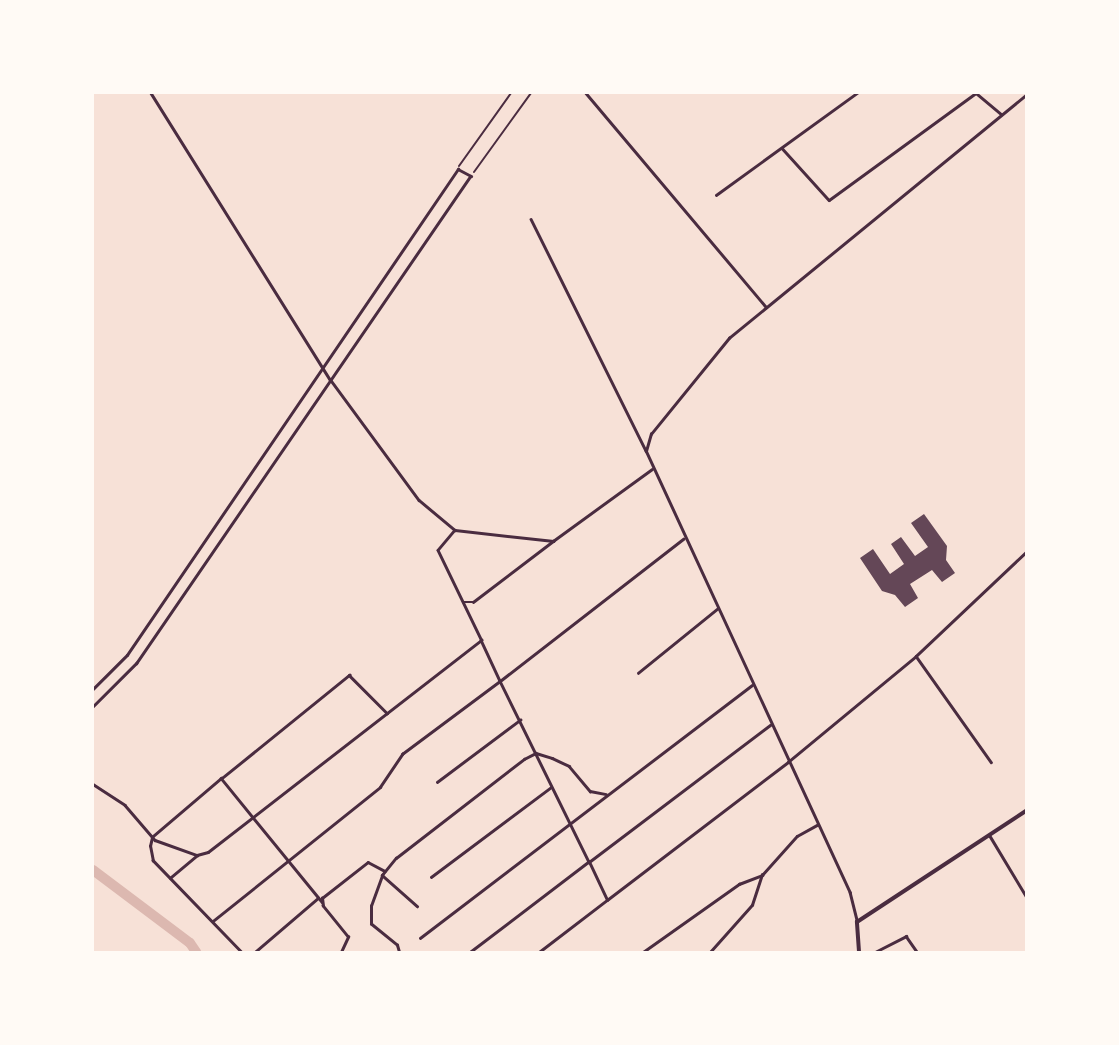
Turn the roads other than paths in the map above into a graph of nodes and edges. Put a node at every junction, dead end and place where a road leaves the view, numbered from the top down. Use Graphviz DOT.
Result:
graph roads {
  1 [pos="151,93"];
  2 [pos="586,93"];
  3 [pos="857,93"];
  4 [pos="976,93"];
  5 [pos="1026,95"];
  6 [pos="1001,114"];
  7 [pos="782,148"];
  8 [pos="716,195"];
  9 [pos="531,219"];
  10 [pos="766,307"];
  11 [pos="322,367"];
  12 [pos="330,379"];
  13 [pos="646,451"];
  14 [pos="652,469"];
  15 [pos="455,530"];
  16 [pos="684,538"];
  17 [pos="553,541"];
  18 [pos="1026,552"];
  19 [pos="463,603"];
  20 [pos="717,609"];
  21 [pos="481,640"];
  22 [pos="916,656"];
  23 [pos="638,673"];
  24 [pos="500,681"];
  25 [pos="752,685"];
  26 [pos="93,689"];
  27 [pos="93,706"];
  28 [pos="387,713"];
  29 [pos="520,720"];
  30 [pos="771,724"];
  31 [pos="536,753"];
  32 [pos="788,762"];
  33 [pos="991,762"];
  34 [pos="221,778"];
  35 [pos="437,782"];
  36 [pos="93,784"];
  37 [pos="550,788"];
  38 [pos="608,794"];
  39 [pos="1026,811"];
  40 [pos="253,818"];
  41 [pos="571,823"];
  42 [pos="817,825"];
  43 [pos="990,835"];
  44 [pos="152,837"];
  45 [pos="197,855"];
  46 [pos="288,860"];
  47 [pos="589,862"];
  48 [pos="386,871"];
  49 [pos="382,875"];
  50 [pos="762,875"];
  51 [pos="431,877"];
  52 [pos="169,879"];
  53 [pos="1026,896"];
  54 [pos="318,898"];
  55 [pos="607,900"];
  56 [pos="323,902"];
  57 [pos="417,906"];
  58 [pos="213,921"];
  59 [pos="857,922"];
  60 [pos="421,938"];
  61 [pos="241,952"];
  62 [pos="255,952"];
  63 [pos="341,952"];
  64 [pos="399,952"];
  65 [pos="471,952"];
  66 [pos="539,952"];
  67 [pos="643,952"];
  68 [pos="710,952"];
  69 [pos="859,952"];
  70 [pos="875,952"];
  71 [pos="917,952"];
  1 -- 11 [label="street"];
  2 -- 10 [label="street"];
  3 -- 7 [label="street"];
  4 -- 6 [label="street"];
  4 -- 7 [label="street"];
  5 -- 6 [label="street"];
  6 -- 10 [label="street"];
  7 -- 8 [label="street"];
  9 -- 13 [label="street"];
  10 -- 13 [label="street"];
  11 -- 12 [label="street"];
  11 -- 12 [label="street"];
  11 -- 26 [label="street"];
  12 -- 15 [label="street"];
  12 -- 27 [label="street"];
  13 -- 14 [label="street"];
  14 -- 16 [label="street"];
  14 -- 17 [label="street"];
  15 -- 17 [label="street"];
  15 -- 19 [label="street"];
  16 -- 20 [label="street"];
  16 -- 24 [label="street"];
  17 -- 19 [label="street"];
  18 -- 22 [label="street"];
  19 -- 21 [label="street"];
  20 -- 23 [label="street"];
  20 -- 25 [label="street"];
  21 -- 24 [label="street"];
  21 -- 28 [label="street"];
  22 -- 32 [label="street"];
  22 -- 33 [label="street"];
  24 -- 29 [label="street"];
  24 -- 46 [label="street"];
  25 -- 30 [label="street"];
  25 -- 38 [label="street"];
  28 -- 34 [label="street"];
  28 -- 40 [label="street"];
  29 -- 31 [label="street"];
  29 -- 35 [label="street"];
  30 -- 32 [label="street"];
  30 -- 47 [label="street"];
  31 -- 37 [label="street"];
  31 -- 38 [label="street"];
  31 -- 48 [label="street"];
  32 -- 42 [label="street"];
  32 -- 55 [label="street"];
  34 -- 40 [label="street"];
  34 -- 44 [label="street"];
  36 -- 44 [label="street"];
  37 -- 41 [label="street"];
  37 -- 51 [label="street"];
  38 -- 41 [label="street"];
  39 -- 43 [label="street"];
  40 -- 45 [label="street"];
  40 -- 46 [label="street"];
  41 -- 47 [label="street"];
  41 -- 60 [label="street"];
  42 -- 50 [label="street"];
  42 -- 59 [label="street"];
  43 -- 53 [label="street"];
  43 -- 59 [label="street"];
  44 -- 45 [label="street"];
  44 -- 52 [label="street"];
  45 -- 52 [label="street"];
  46 -- 54 [label="street"];
  46 -- 58 [label="street"];
  47 -- 55 [label="street"];
  47 -- 65 [label="street"];
  48 -- 49 [label="street"];
  48 -- 56 [label="street"];
  49 -- 57 [label="street"];
  49 -- 64 [label="street"];
  50 -- 67 [label="street"];
  50 -- 68 [label="street"];
  52 -- 58 [label="street"];
  54 -- 56 [label="street"];
  54 -- 62 [label="street"];
  55 -- 66 [label="street"];
  56 -- 63 [label="street"];
  58 -- 61 [label="street"];
  59 -- 69 [label="street"];
  70 -- 71 [label="street"];
}
